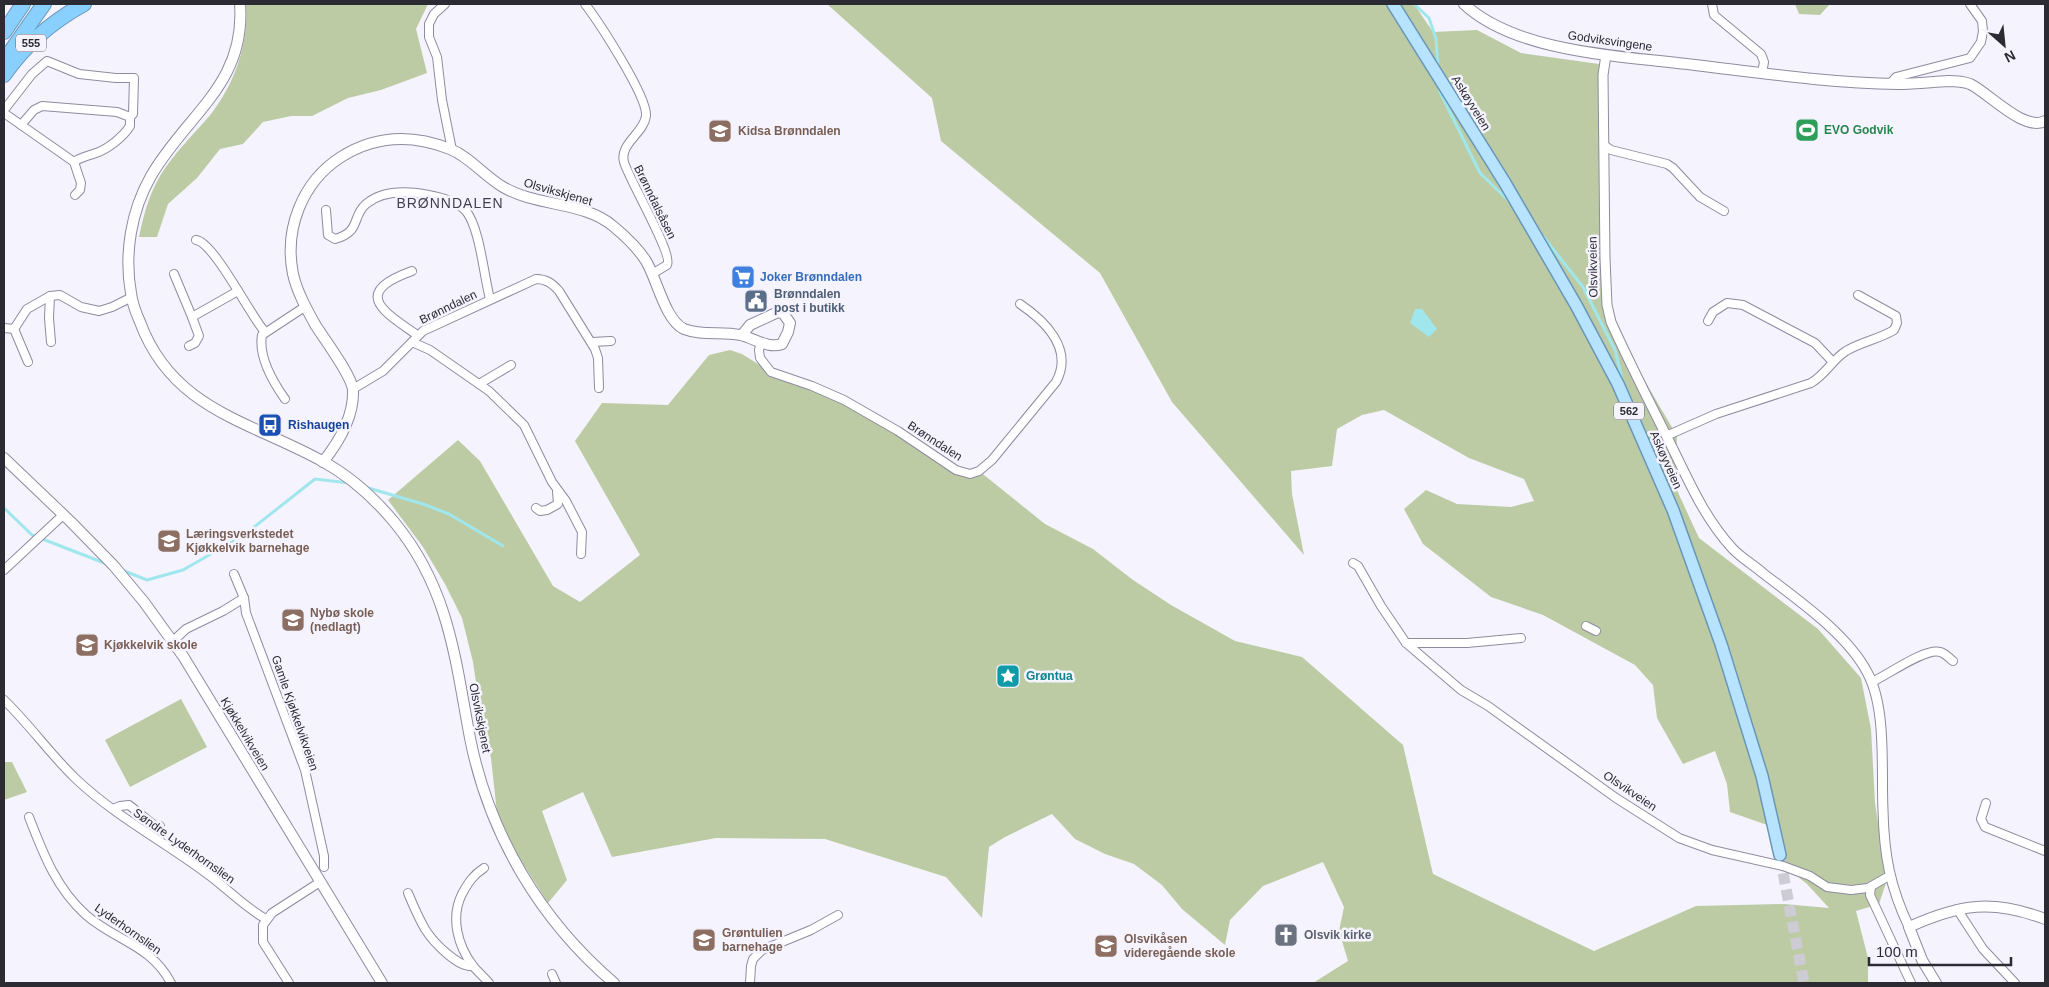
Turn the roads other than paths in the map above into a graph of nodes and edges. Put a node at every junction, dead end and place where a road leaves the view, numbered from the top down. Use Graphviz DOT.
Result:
graph roads {
  1 [pos="23,4"];
  2 [pos="44,4"];
  3 [pos="84,4"];
  4 [pos="240,4"];
  5 [pos="445,4"];
  6 [pos="585,4"];
  7 [pos="1393,4"];
  8 [pos="1464,4"];
  9 [pos="1712,4"];
  10 [pos="1970,4"];
  11 [pos="4,32"];
  12 [pos="1606,55"];
  13 [pos="4,62"];
  14 [pos="1762,73"];
  15 [pos="4,75"];
  16 [pos="1890,84"];
  17 [pos="4,112"];
  18 [pos="130,118"];
  19 [pos="2045,121"];
  20 [pos="21,125"];
  21 [pos="1604,145"];
  22 [pos="452,150"];
  23 [pos="74,162"];
  24 [pos="75,196"];
  25 [pos="326,210"];
  26 [pos="1724,211"];
  27 [pos="196,240"];
  28 [pos="412,271"];
  29 [pos="174,274"];
  30 [pos="652,274"];
  31 [pos="238,291"];
  32 [pos="1858,295"];
  33 [pos="50,296"];
  34 [pos="132,297"];
  35 [pos="490,299"];
  36 [pos="1020,304"];
  37 [pos="306,306"];
  38 [pos="192,317"];
  39 [pos="1708,321"];
  40 [pos="4,328"];
  41 [pos="14,329"];
  42 [pos="265,332"];
  43 [pos="742,335"];
  44 [pos="415,339"];
  45 [pos="611,341"];
  46 [pos="51,342"];
  47 [pos="592,342"];
  48 [pos="761,342"];
  49 [pos="189,346"];
  50 [pos="1832,361"];
  51 [pos="28,362"];
  52 [pos="510,365"];
  53 [pos="479,384"];
  54 [pos="599,388"];
  55 [pos="353,389"];
  56 [pos="285,399"];
  57 [pos="1666,436"];
  58 [pos="4,458"];
  59 [pos="323,462"];
  60 [pos="557,492"];
  61 [pos="536,508"];
  62 [pos="64,515"];
  63 [pos="581,554"];
  64 [pos="1354,563"];
  65 [pos="4,570"];
  66 [pos="234,574"];
  67 [pos="244,598"];
  68 [pos="1586,626"];
  69 [pos="1596,631"];
  70 [pos="1521,638"];
  71 [pos="172,642"];
  72 [pos="1406,643"];
  73 [pos="1953,661"];
  74 [pos="1872,682"];
  75 [pos="4,700"];
  76 [pos="1986,803"];
  77 [pos="113,809"];
  78 [pos="29,817"];
  79 [pos="160,826"];
  80 [pos="2045,851"];
  81 [pos="1780,855"];
  82 [pos="324,867"];
  83 [pos="484,868"];
  84 [pos="1889,876"];
  85 [pos="320,882"];
  86 [pos="1871,887"];
  87 [pos="408,892"];
  88 [pos="1957,909"];
  89 [pos="838,915"];
  90 [pos="2045,919"];
  91 [pos="266,920"];
  92 [pos="1909,927"];
  93 [pos="473,966"];
  94 [pos="552,974"];
  95 [pos="171,983"];
  96 [pos="289,983"];
  97 [pos="382,983"];
  98 [pos="489,983"];
  99 [pos="556,983"];
  100 [pos="614,983"];
  101 [pos="750,983"];
  102 [pos="1911,983"];
  103 [pos="1936,983"];
  104 [pos="2015,983"];
  1 -- 11 [label="highway, 555"];
  2 -- 13 [label="highway, 555"];
  3 -- 15 [label="highway, 555"];
  4 -- 34 [label="main road, Olsvikskjenet"];
  5 -- 22 [label="street"];
  6 -- 30 [label="street, Brønndalsåsen"];
  7 -- 81 [label="main road, Askøyveien / 562"];
  8 -- 12 [label="main road, Godviksvingene"];
  9 -- 14 [label="street"];
  10 -- 16 [label="street"];
  12 -- 14 [label="main road, Godviksvingene"];
  12 -- 21 [label="street, Olsvikveien"];
  14 -- 16 [label="main road, Godviksvingene"];
  16 -- 19 [label="main road, Godviksvingene"];
  17 -- 18 [label="street"];
  17 -- 20 [label="street"];
  18 -- 20 [label="street"];
  18 -- 23 [label="street"];
  20 -- 23 [label="street"];
  21 -- 26 [label="street"];
  21 -- 57 [label="street, Olsvikveien"];
  22 -- 30 [label="main road, Olsvikskjenet"];
  22 -- 37 [label="main road, Olsvikskjenet"];
  23 -- 24 [label="street"];
  25 -- 35 [label="street, Brønndalen"];
  27 -- 31 [label="street"];
  28 -- 44 [label="street, Brønndalen"];
  29 -- 38 [label="street"];
  30 -- 43 [label="main road, Olsvikskjenet"];
  31 -- 38 [label="street"];
  31 -- 42 [label="street"];
  32 -- 50 [label="street"];
  33 -- 34 [label="street"];
  33 -- 41 [label="street"];
  33 -- 46 [label="street"];
  34 -- 59 [label="main road, Olsvikskjenet"];
  35 -- 44 [label="street, Brønndalen"];
  35 -- 47 [label="street, Brønndalen"];
  36 -- 48 [label="street, Brønndalen"];
  37 -- 42 [label="street"];
  37 -- 55 [label="main road, Olsvikskjenet"];
  38 -- 49 [label="street"];
  39 -- 50 [label="street"];
  40 -- 41 [label="street"];
  41 -- 51 [label="street"];
  42 -- 56 [label="street"];
  43 -- 48 [label="main road, Olsvikskjenet"];
  43 -- 48 [label="main road, Olsvikskjenet"];
  44 -- 53 [label="street, Brønndalen"];
  44 -- 55 [label="street, Brønndalen"];
  45 -- 47 [label="street"];
  47 -- 54 [label="street, Brønndalen"];
  50 -- 57 [label="street"];
  52 -- 53 [label="street"];
  53 -- 60 [label="street, Brønndalen"];
  55 -- 59 [label="main road"];
  57 -- 74 [label="street, Olsvikveien"];
  58 -- 62 [label="main road, Kjøkkelvikveien"];
  59 -- 100 [label="main road, Olsvikskjenet"];
  60 -- 61 [label="street"];
  60 -- 63 [label="street, Brønndalen"];
  62 -- 65 [label="street"];
  62 -- 71 [label="main road, Kjøkkelvikveien"];
  64 -- 72 [label="street, Olsvikveien"];
  66 -- 67 [label="street, Gamle Kjøkkelvikveien"];
  67 -- 71 [label="street"];
  67 -- 82 [label="street, Gamle Kjøkkelvikveien"];
  68 -- 69 [label="street"];
  70 -- 72 [label="street"];
  71 -- 85 [label="main road, Kjøkkelvikveien"];
  72 -- 86 [label="street, Olsvikveien"];
  73 -- 74 [label="street"];
  74 -- 84 [label="street, Olsvikveien"];
  75 -- 77 [label="street, Søndre Lyderhornslien"];
  76 -- 80 [label="street"];
  77 -- 79 [label="street, Søndre Lyderhornslien"];
  77 -- 91 [label="street, Søndre Lyderhornslien"];
  78 -- 95 [label="street, Lyderhornslien"];
  83 -- 93 [label="street"];
  84 -- 86 [label="street, Olsvikveien"];
  84 -- 92 [label="street, Olsvikveien"];
  85 -- 91 [label="street"];
  85 -- 97 [label="main road, Kjøkkelvikveien"];
  86 -- 102 [label="street"];
  87 -- 93 [label="street"];
  88 -- 90 [label="main road"];
  88 -- 92 [label="main road"];
  88 -- 104 [label="street"];
  89 -- 101 [label="street"];
  91 -- 96 [label="street"];
  92 -- 103 [label="main road"];
  93 -- 98 [label="street"];
  94 -- 99 [label="street"];
}
